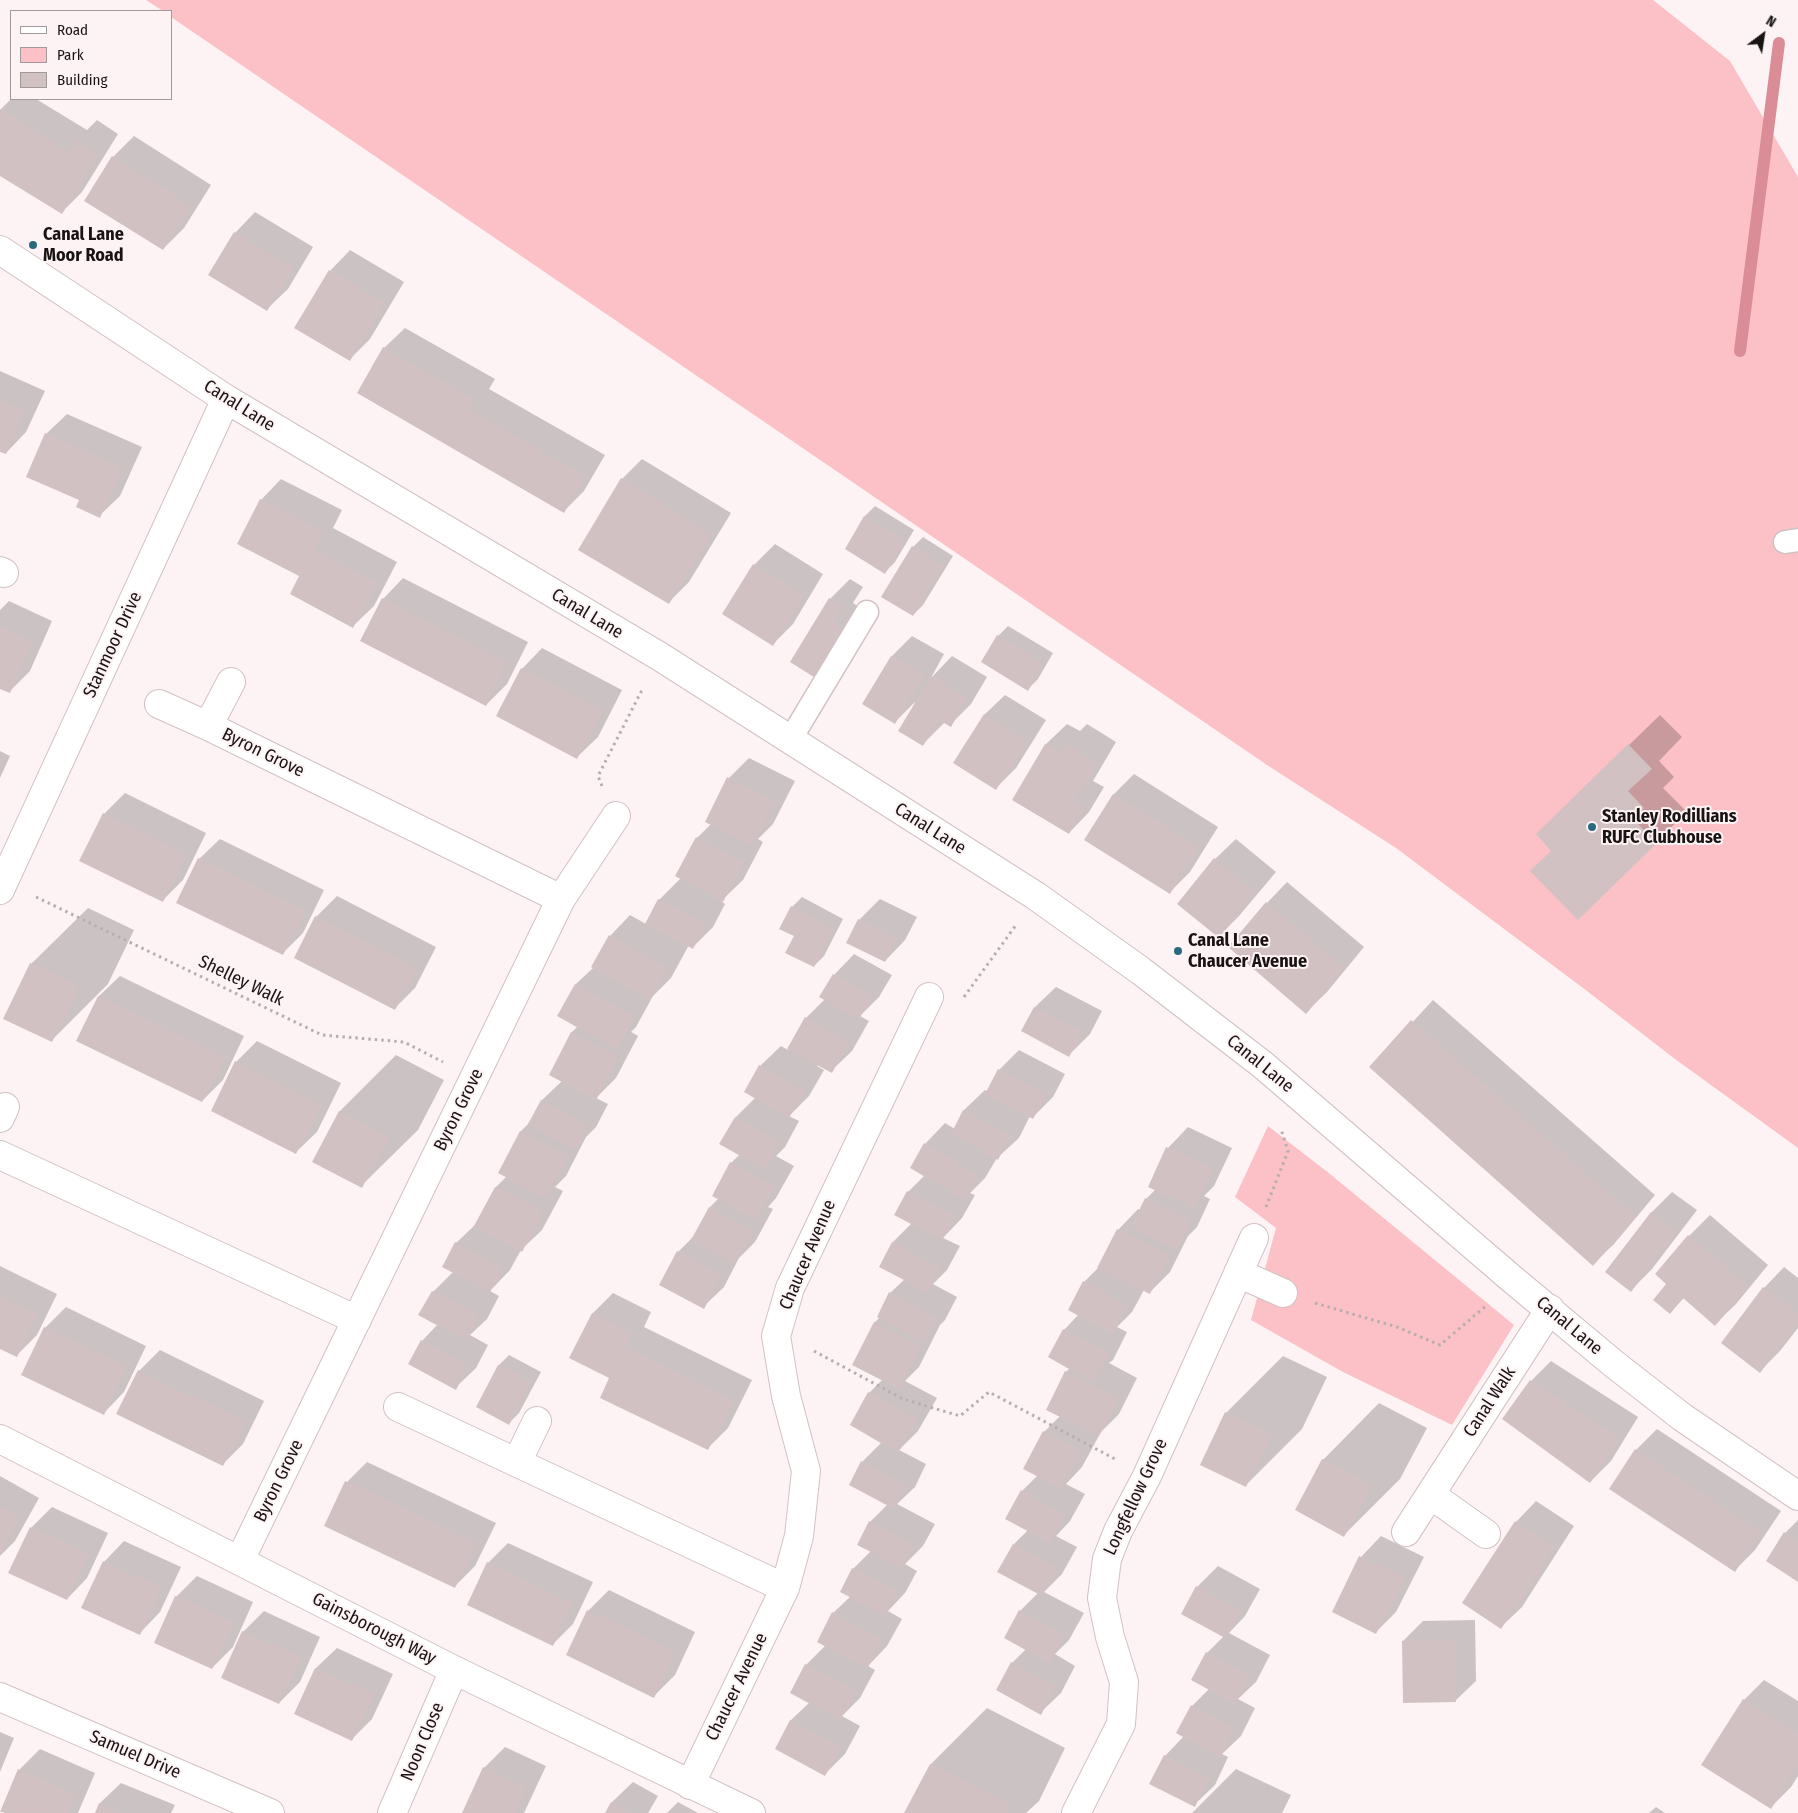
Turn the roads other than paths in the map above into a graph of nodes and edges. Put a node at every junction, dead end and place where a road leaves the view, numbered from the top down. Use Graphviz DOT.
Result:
graph roads {
  1 [pos="0,250"];
  2 [pos="226,399"];
  3 [pos="867,612"];
  4 [pos="231,682"];
  5 [pos="159,704"];
  6 [pos="208,726"];
  7 [pos="790,740"];
  8 [pos="616,816"];
  9 [pos="2,886"];
  10 [pos="561,899"];
  11 [pos="929,997"];
  12 [pos="0,1155"];
  13 [pos="1254,1238"];
  14 [pos="1238,1273"];
  15 [pos="1282,1293"];
  16 [pos="1550,1309"];
  17 [pos="357,1320"];
  18 [pos="398,1407"];
  19 [pos="537,1422"];
  20 [pos="0,1439"];
  21 [pos="517,1462"];
  22 [pos="1431,1495"];
  23 [pos="1798,1496"];
  24 [pos="1406,1532"];
  25 [pos="1486,1534"];
  26 [pos="240,1560"];
  27 [pos="785,1588"];
  28 [pos="454,1670"];
  29 [pos="0,1697"];
  30 [pos="690,1785"];
  31 [pos="270,1813"];
  32 [pos="392,1813"];
  33 [pos="751,1813"];
  34 [pos="1076,1813"];
  1 -- 2 [label="street, Canal Lane"];
  2 -- 7 [label="street, Canal Lane"];
  2 -- 9 [label="street, Stanmoor Drive"];
  3 -- 7 [label="lane"];
  4 -- 6 [label="street, Byron Grove"];
  5 -- 6 [label="street, Byron Grove"];
  6 -- 10 [label="street, Byron Grove"];
  7 -- 16 [label="street, Canal Lane"];
  8 -- 10 [label="street, Byron Grove"];
  10 -- 17 [label="street, Byron Grove"];
  11 -- 27 [label="street, Chaucer Avenue"];
  12 -- 17 [label="street"];
  13 -- 14 [label="street, Longfellow Grove"];
  14 -- 15 [label="street"];
  14 -- 34 [label="street, Longfellow Grove"];
  16 -- 22 [label="street, Canal Walk"];
  16 -- 23 [label="street, Canal Lane"];
  17 -- 26 [label="street, Byron Grove"];
  18 -- 21 [label="street"];
  19 -- 21 [label="street"];
  20 -- 26 [label="street, Gainsborough Way"];
  21 -- 27 [label="street"];
  22 -- 24 [label="street, Canal Walk"];
  22 -- 25 [label="street"];
  26 -- 28 [label="street, Gainsborough Way"];
  27 -- 30 [label="street, Chaucer Avenue"];
  28 -- 30 [label="street, Gainsborough Way"];
  28 -- 32 [label="street, Noon Close"];
  29 -- 31 [label="street, Samuel Drive"];
  30 -- 33 [label="street, Gainsborough Way"];
}
